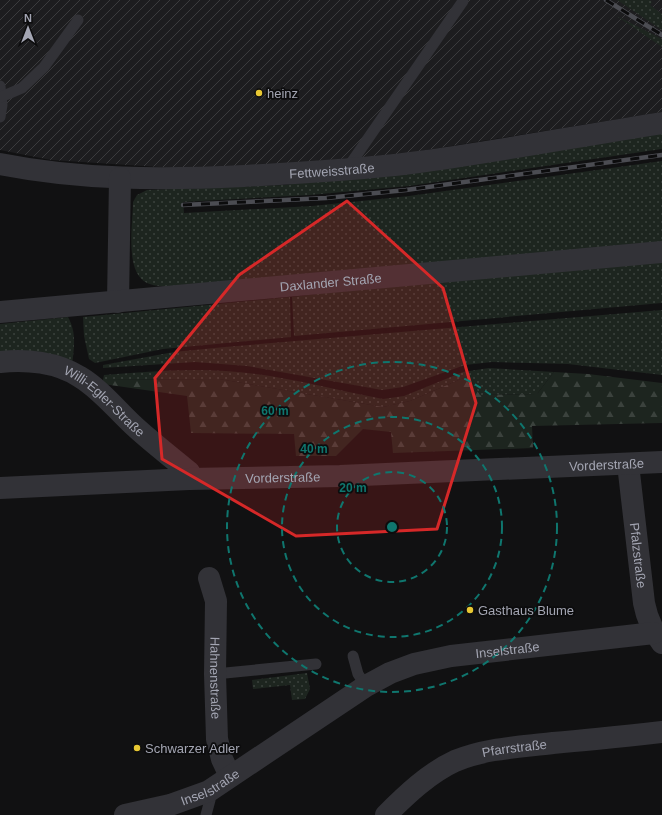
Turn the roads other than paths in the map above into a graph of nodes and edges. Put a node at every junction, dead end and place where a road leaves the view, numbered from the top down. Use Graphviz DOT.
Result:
graph roads {
  1 [pos="463,1"];
  2 [pos="78,20"];
  3 [pos="1,92"];
  4 [pos="0,118"];
  5 [pos="662,123"];
  6 [pos="0,164"];
  7 [pos="347,169"];
  8 [pos="120,178"];
  9 [pos="662,252"];
  10 [pos="118,302"];
  11 [pos="0,312"];
  12 [pos="0,362"];
  13 [pos="662,462"];
  14 [pos="628,464"];
  15 [pos="189,479"];
  16 [pos="0,488"];
  17 [pos="209,578"];
  18 [pos="658,638"];
  19 [pos="354,656"];
  20 [pos="316,664"];
  21 [pos="215,674"];
  22 [pos="366,686"];
  23 [pos="662,732"];
  24 [pos="230,776"];
  25 [pos="209,791"];
  26 [pos="125,815"];
  27 [pos="206,815"];
  28 [pos="386,815"];
  1 -- 7 [label="lane"];
  2 -- 3 [label="lane"];
  3 -- 4 [label="lane"];
  5 -- 7 [label="street, Fettweisstraße"];
  6 -- 8 [label="street, Fettweisstraße"];
  7 -- 8 [label="street, Fettweisstraße"];
  8 -- 10 [label="street"];
  9 -- 10 [label="street, Daxlander Straße"];
  10 -- 11 [label="street, Daxlander Straße"];
  12 -- 15 [label="street, Willi-Egler-Straße"];
  13 -- 14 [label="street, Vorderstraße"];
  14 -- 15 [label="street, Vorderstraße"];
  14 -- 18 [label="street, Pfalzstraße"];
  15 -- 16 [label="street, Vorderstraße"];
  17 -- 21 [label="street, Hahnenstraße"];
  18 -- 22 [label="street, Inselstraße"];
  19 -- 22 [label="lane"];
  20 -- 21 [label="lane"];
  21 -- 24 [label="street, Hahnenstraße"];
  22 -- 24 [label="street, Inselstraße"];
  23 -- 28 [label="street, Pfarrstraße"];
  24 -- 25 [label="street, Inselstraße"];
  25 -- 26 [label="street, Inselstraße"];
  25 -- 27 [label="lane"];
}
